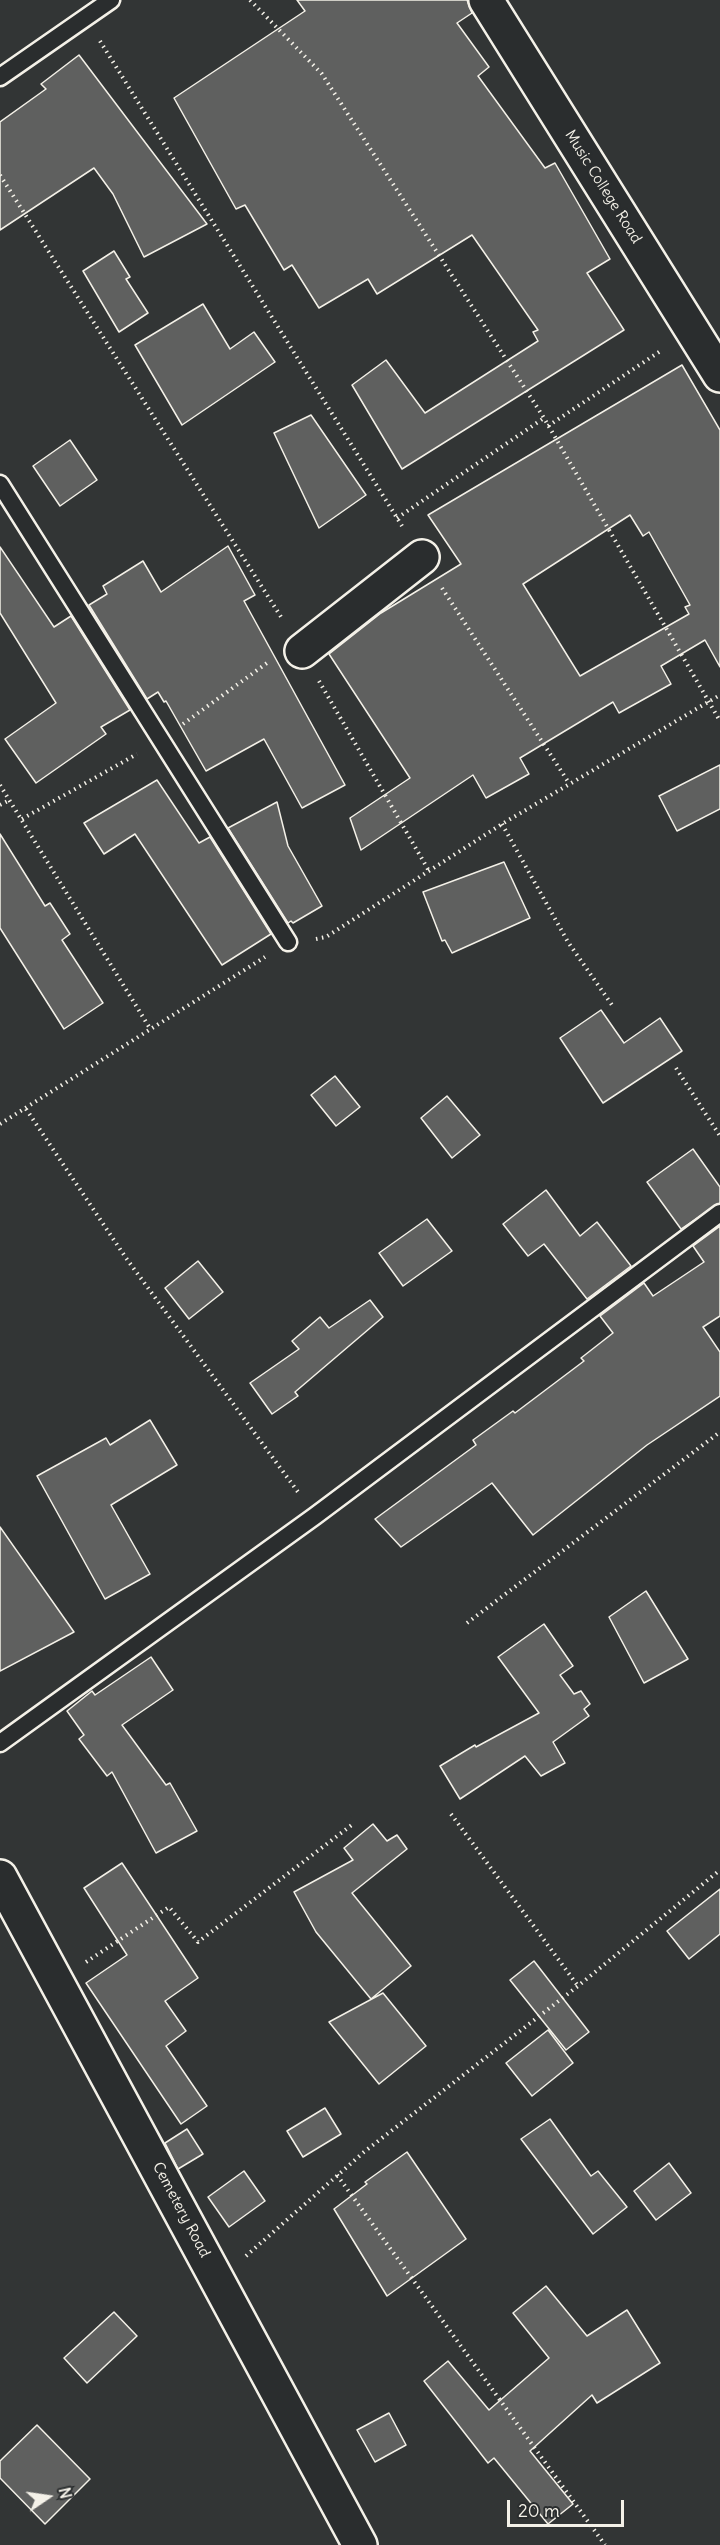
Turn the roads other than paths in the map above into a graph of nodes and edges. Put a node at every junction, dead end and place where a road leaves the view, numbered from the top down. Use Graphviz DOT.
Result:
graph roads {
  1 [pos="111,0"];
  2 [pos="486,0"];
  3 [pos="0,77"];
  4 [pos="720,375"];
  5 [pos="0,484"];
  6 [pos="422,557"];
  7 [pos="302,651"];
  8 [pos="288,942"];
  9 [pos="720,1213"];
  10 [pos="0,1743"];
  11 [pos="0,1877"];
  12 [pos="360,2545"];
  1 -- 3 [label="lane"];
  2 -- 4 [label="street, Music College Road"];
  5 -- 8 [label="lane"];
  6 -- 7 [label="street"];
  9 -- 10 [label="lane"];
  11 -- 12 [label="street, Cemetery Road"];
}
